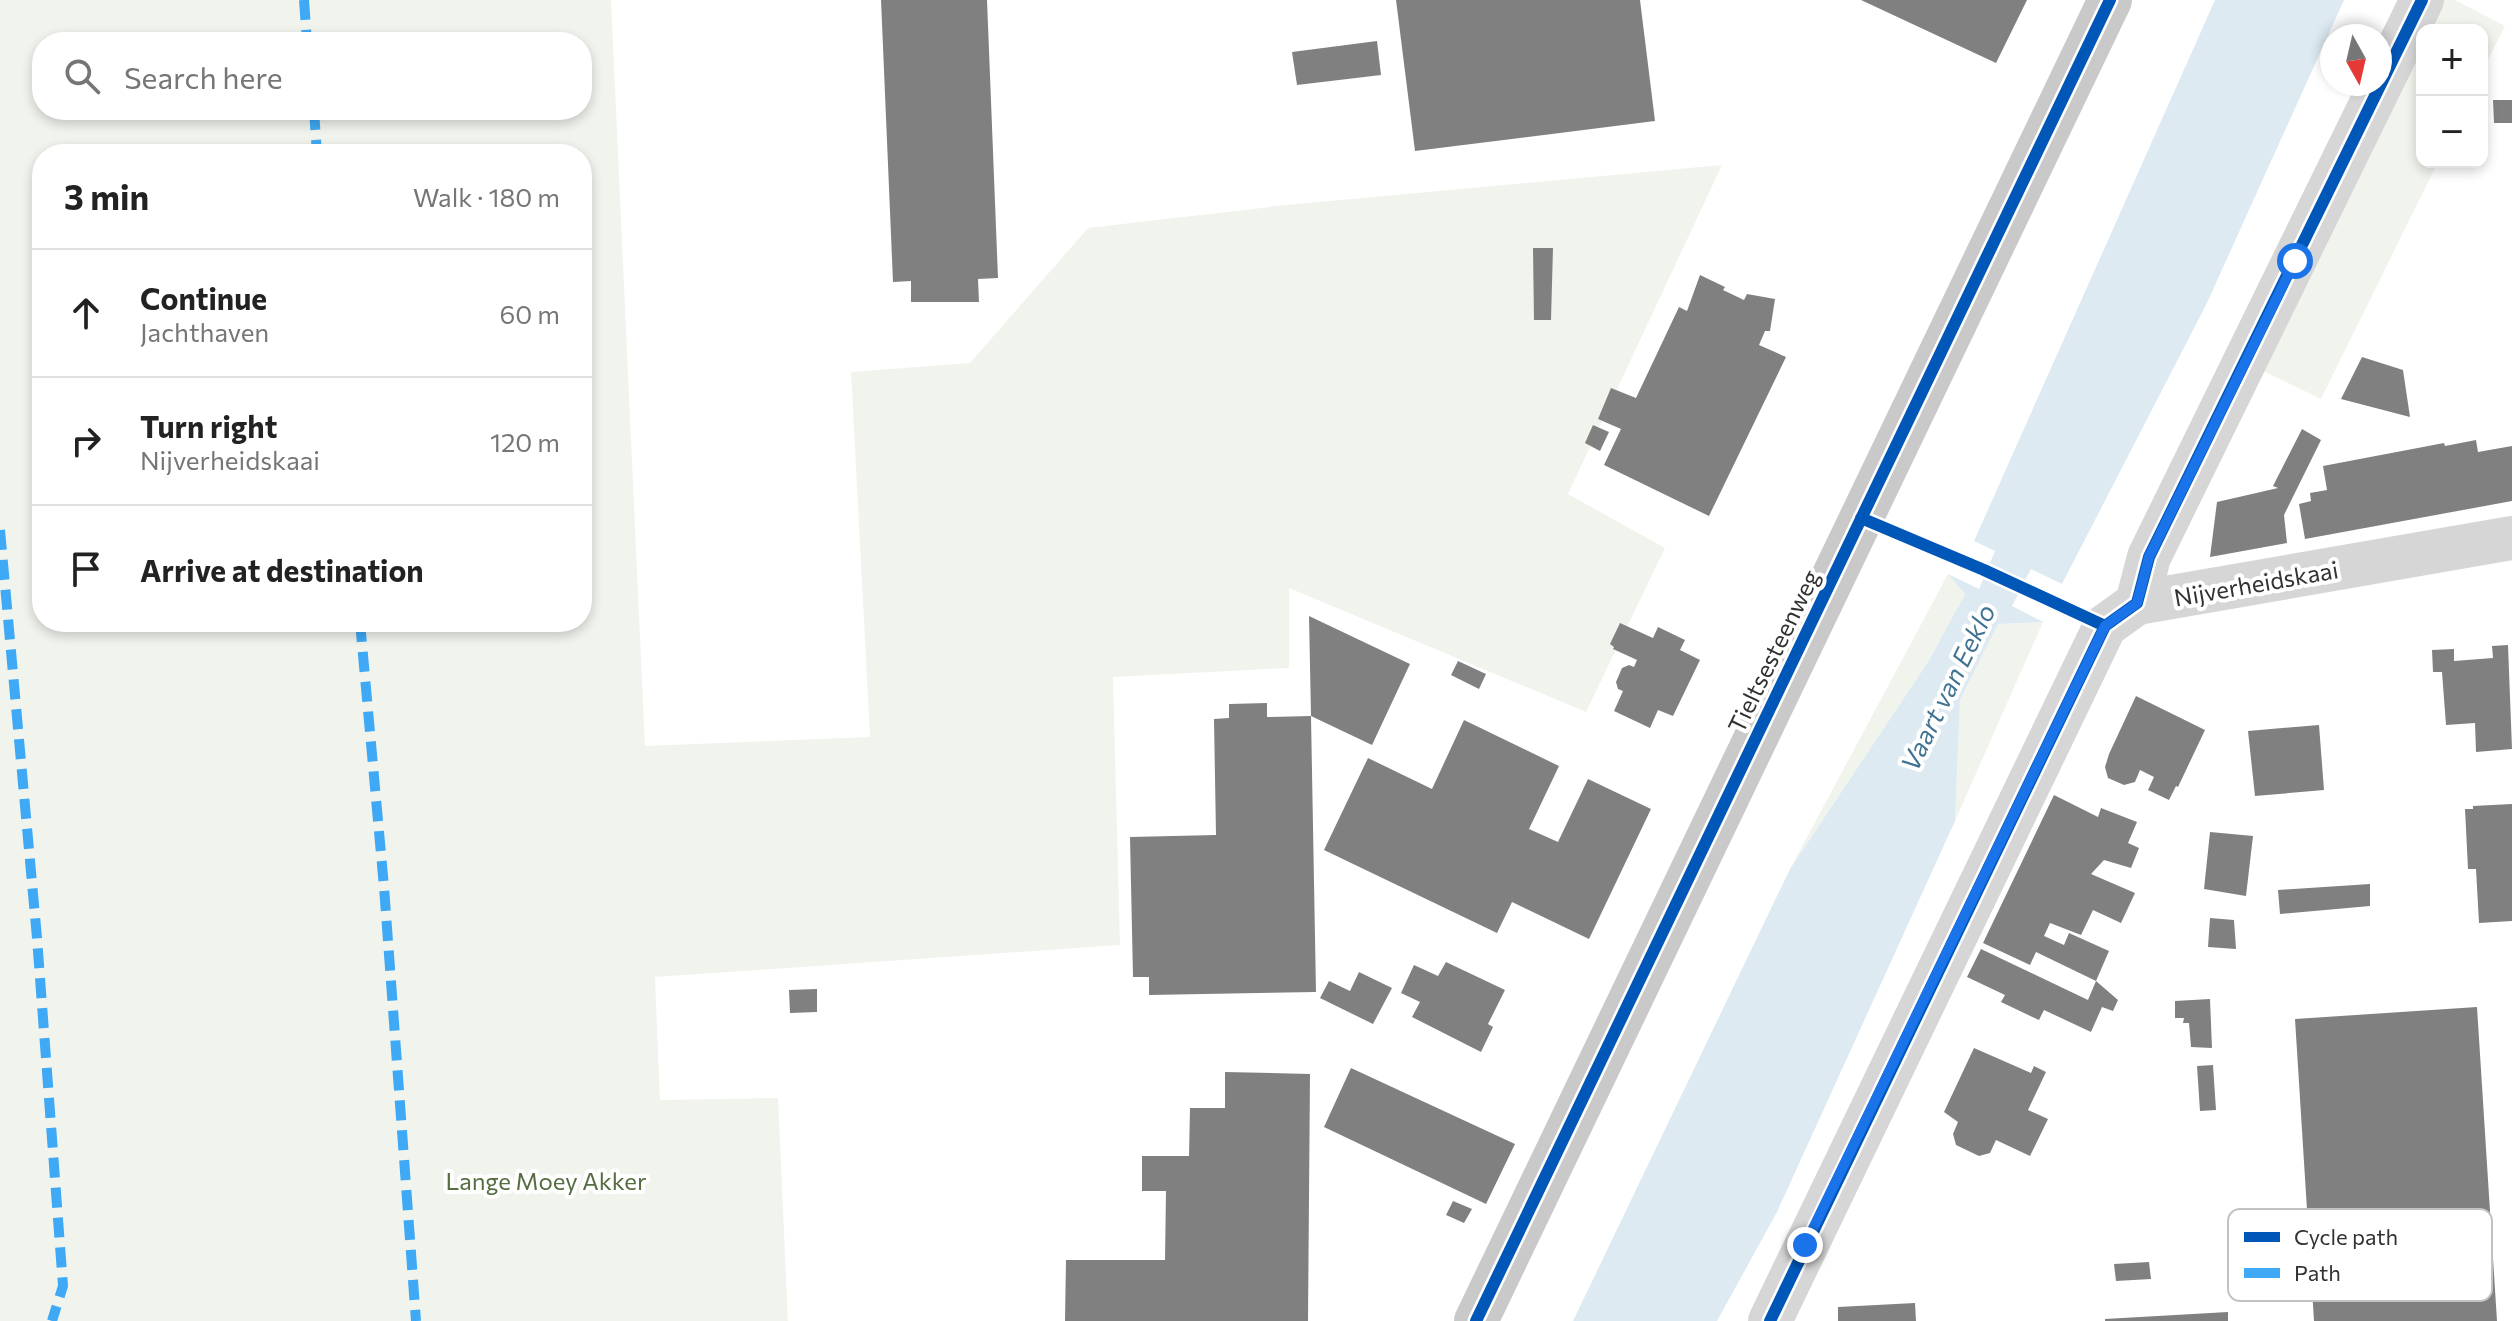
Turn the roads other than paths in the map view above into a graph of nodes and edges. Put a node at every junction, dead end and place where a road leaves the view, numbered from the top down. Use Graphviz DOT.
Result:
graph roads {
  1 [pos="2110,0"];
  2 [pos="2422,0"];
  3 [pos="2512,538"];
  4 [pos="2137,603"];
  5 [pos="1476,1321"];
  6 [pos="1770,1321"];
  1 -- 5 [label="main road, Tieltsesteenweg"];
  2 -- 4 [label="street"];
  3 -- 4 [label="street, Nijverheidskaai"];
  4 -- 6 [label="street, Nijverheidskaai"];
}
